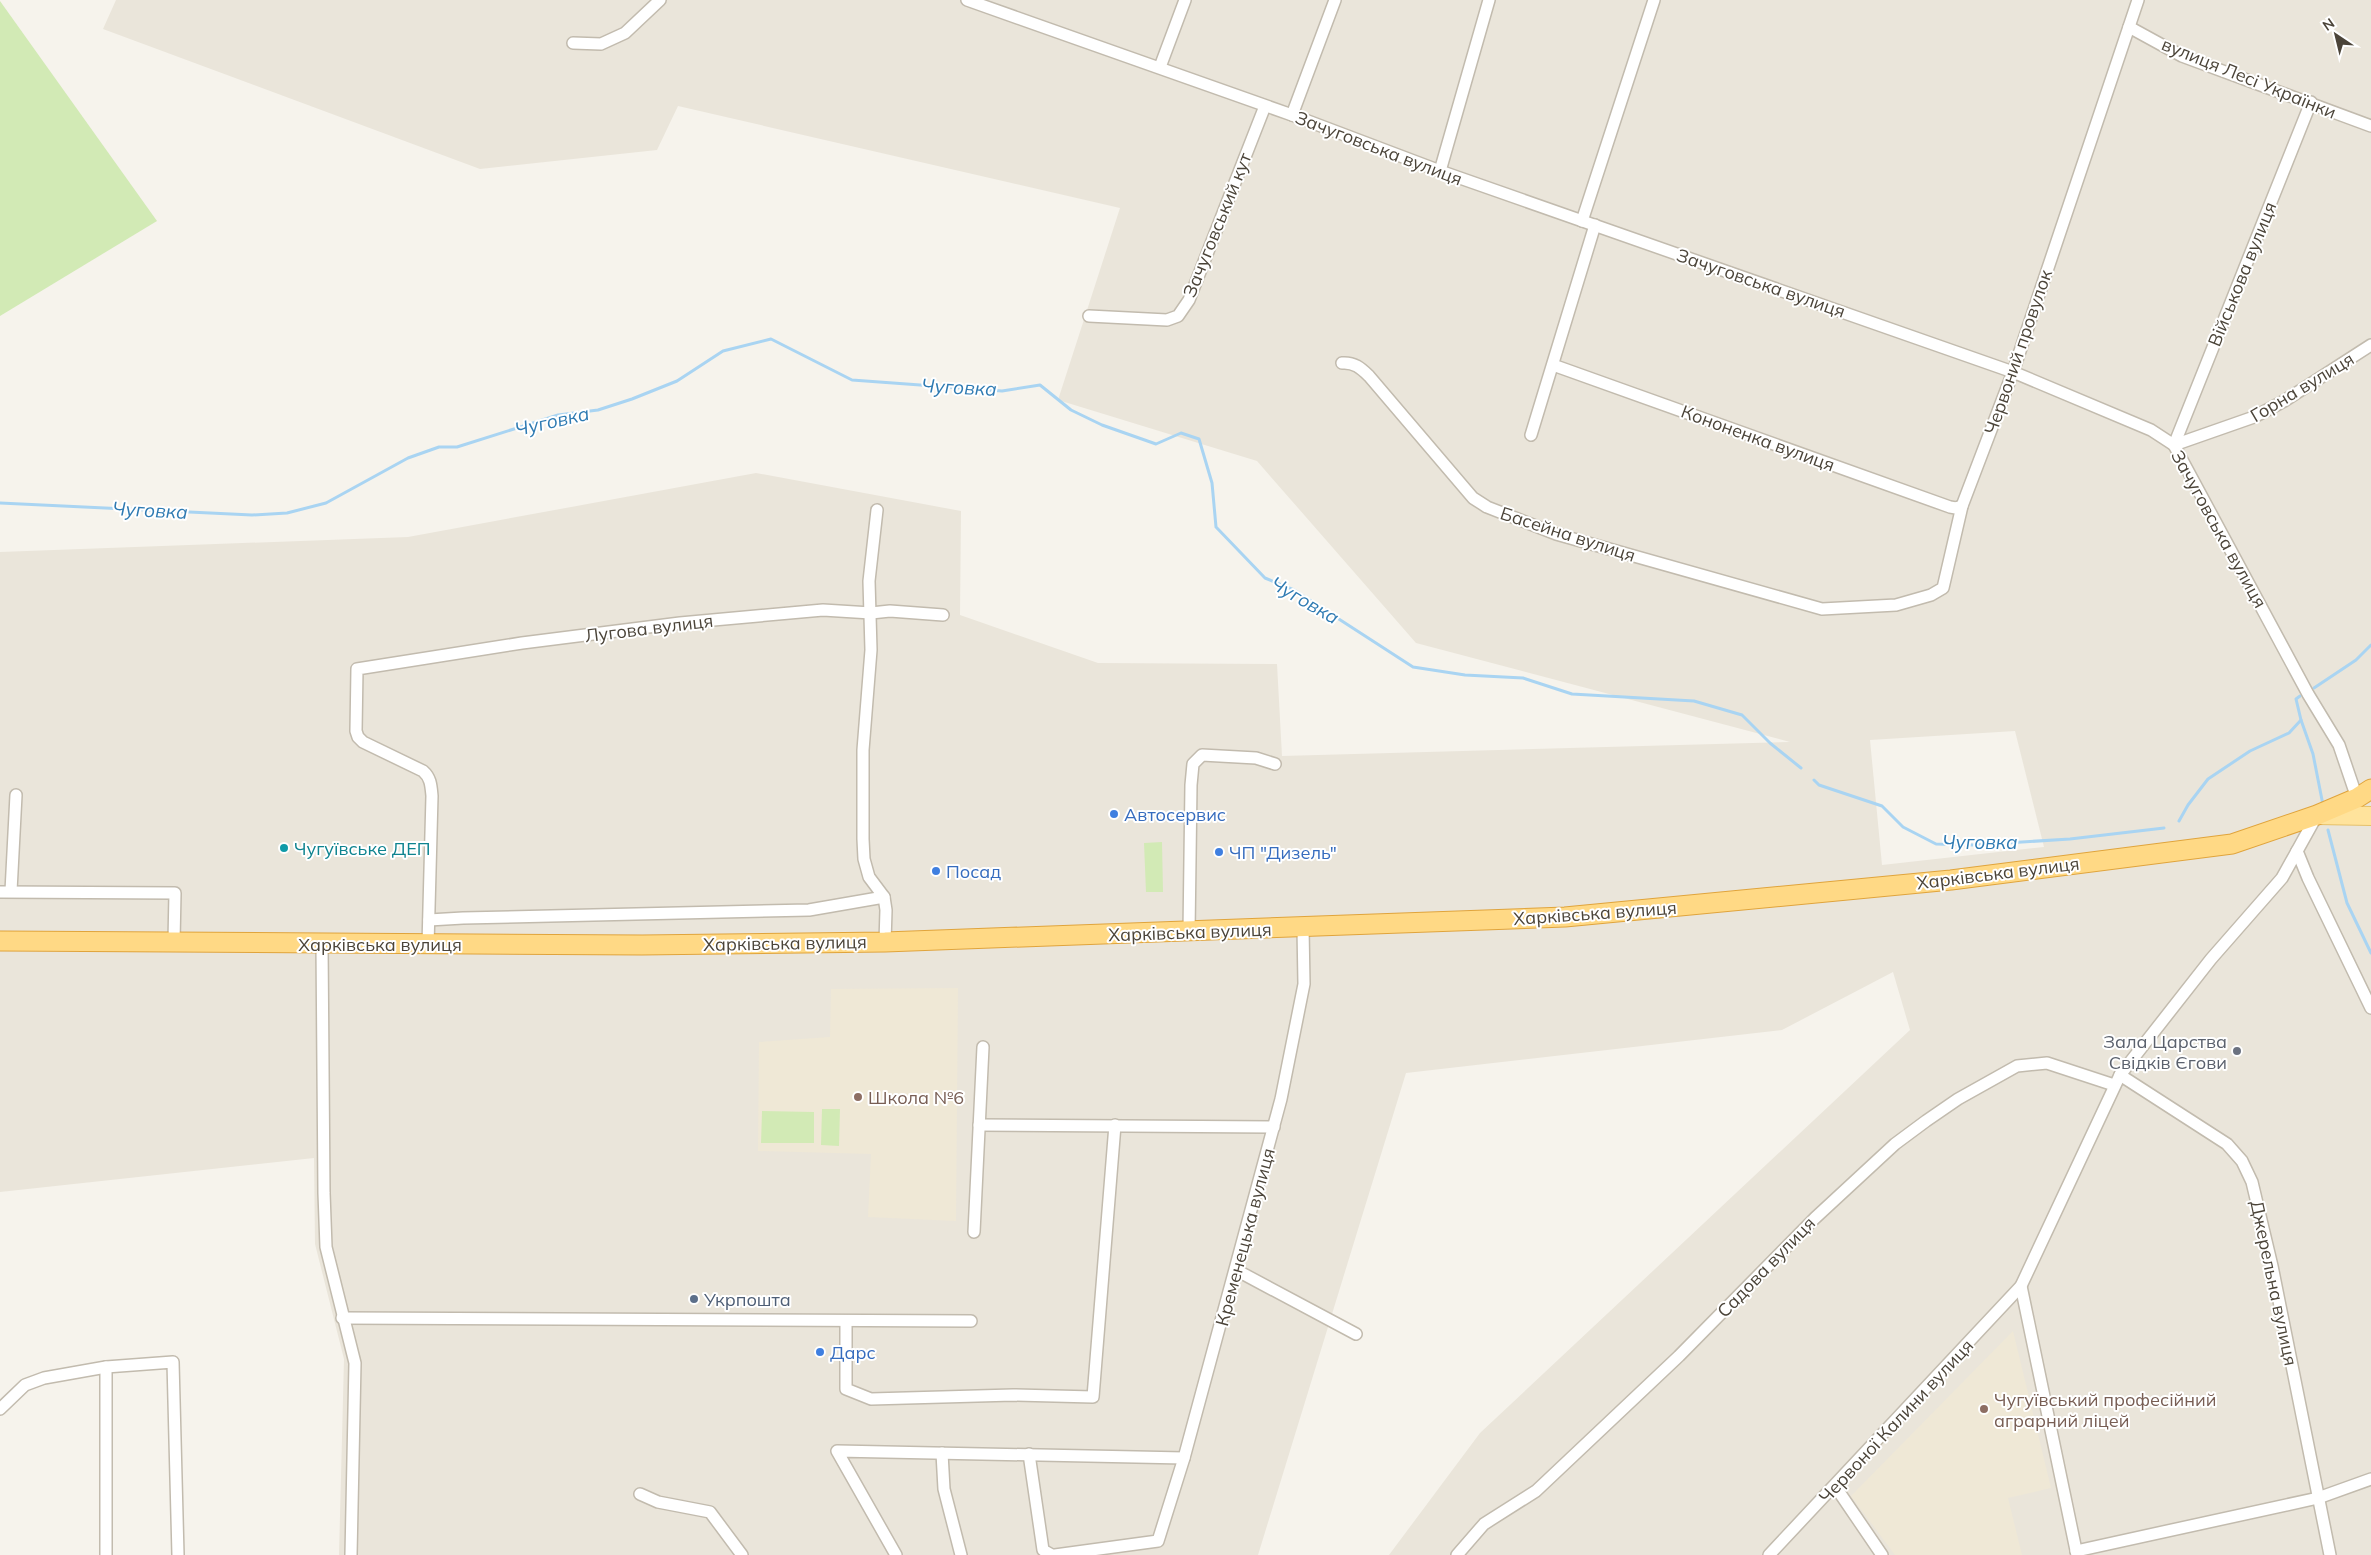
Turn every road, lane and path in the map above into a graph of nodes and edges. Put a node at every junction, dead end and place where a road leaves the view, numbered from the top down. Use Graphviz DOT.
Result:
graph roads {
  1 [pos="660,0"];
  2 [pos="967,0"];
  3 [pos="1185,0"];
  4 [pos="1335,0"];
  5 [pos="1489,0"];
  6 [pos="1654,0"];
  7 [pos="2138,0"];
  8 [pos="2129,27"];
  9 [pos="573,43"];
  10 [pos="1160,67"];
  11 [pos="2311,102"];
  12 [pos="1265,106"];
  13 [pos="1292,115"];
  14 [pos="2371,126"];
  15 [pos="1440,171"];
  16 [pos="1582,221"];
  17 [pos="1595,225"];
  18 [pos="1089,316"];
  19 [pos="2371,345"];
  20 [pos="1342,363"];
  21 [pos="1553,364"];
  22 [pos="2014,372"];
  23 [pos="1531,435"];
  24 [pos="2174,445"];
  25 [pos="1962,506"];
  26 [pos="877,510"];
  27 [pos="1822,609"];
  28 [pos="871,612"];
  29 [pos="943,615"];
  30 [pos="1275,764"];
  31 [pos="2364,794"];
  32 [pos="16,795"];
  33 [pos="2317,814"];
  34 [pos="2371,816"];
  35 [pos="2297,851"];
  36 [pos="6,892"];
  37 [pos="884,897"];
  38 [pos="429,920"];
  39 [pos="1303,928"];
  40 [pos="1189,932"];
  41 [pos="0,941"];
  42 [pos="174,941"];
  43 [pos="885,942"];
  44 [pos="322,944"];
  45 [pos="428,944"];
  46 [pos="2371,1008"];
  47 [pos="983,1047"];
  48 [pos="2117,1080"];
  49 [pos="979,1125"];
  50 [pos="1115,1126"];
  51 [pos="1274,1127"];
  52 [pos="974,1232"];
  53 [pos="1236,1270"];
  54 [pos="2021,1286"];
  55 [pos="342,1318"];
  56 [pos="846,1321"];
  57 [pos="971,1321"];
  58 [pos="1356,1334"];
  59 [pos="106,1367"];
  60 [pos="0,1409"];
  61 [pos="942,1453"];
  62 [pos="1029,1454"];
  63 [pos="1184,1458"];
  64 [pos="2371,1479"];
  65 [pos="1835,1486"];
  66 [pos="640,1494"];
  67 [pos="2318,1498"];
  68 [pos="2077,1553"];
  69 [pos="106,1555"];
  70 [pos="178,1555"];
  71 [pos="351,1555"];
  72 [pos="742,1555"];
  73 [pos="896,1555"];
  74 [pos="960,1555"];
  75 [pos="1054,1555"];
  76 [pos="1457,1555"];
  77 [pos="1769,1555"];
  78 [pos="1882,1555"];
  79 [pos="2330,1555"];
  1 -- 9 [label="street"];
  2 -- 10 [label="street, Зачуговська вулиця"];
  3 -- 10 [label="street"];
  4 -- 13 [label="street"];
  5 -- 15 [label="street"];
  6 -- 16 [label="street"];
  7 -- 8 [label="street, Червоний провулок"];
  8 -- 11 [label="street, вулиця Лесі Українки"];
  8 -- 22 [label="street, Червоний провулок"];
  10 -- 12 [label="street, Зачуговська вулиця"];
  11 -- 14 [label="street, вулиця Лесі Українки"];
  11 -- 24 [label="street, Військова вулиця"];
  12 -- 13 [label="street, Зачуговська вулиця"];
  12 -- 18 [label="street, Зачуговський кут"];
  13 -- 15 [label="street, Зачуговська вулиця"];
  15 -- 16 [label="street, Зачуговська вулиця"];
  16 -- 17 [label="street, Зачуговська вулиця"];
  17 -- 21 [label="street"];
  17 -- 22 [label="street, Зачуговська вулиця"];
  19 -- 24 [label="street, Горна вулиця"];
  20 -- 27 [label="street, Басейна вулиця"];
  21 -- 23 [label="street"];
  21 -- 25 [label="street, Кононенка вулиця"];
  22 -- 24 [label="street, Зачуговська вулиця"];
  22 -- 25 [label="street, Червоний провулок"];
  24 -- 31 [label="street, Зачуговська вулиця"];
  25 -- 27 [label="street, Червоний провулок"];
  26 -- 28 [label="street"];
  28 -- 29 [label="street, Лугова вулиця"];
  28 -- 37 [label="street"];
  28 -- 38 [label="street, Лугова вулиця"];
  30 -- 40 [label="street"];
  31 -- 33 [label="highway"];
  32 -- 36 [label="street"];
  33 -- 34 [label="main road, Харківська вулиця"];
  33 -- 35 [label="street, Червоної Калини вулиця"];
  33 -- 39 [label="highway, Харківська вулиця"];
  35 -- 46 [label="street"];
  35 -- 48 [label="street, Червоної Калини вулиця"];
  36 -- 42 [label="street"];
  37 -- 38 [label="street"];
  37 -- 43 [label="street"];
  38 -- 45 [label="street"];
  39 -- 40 [label="highway, Харківська вулиця"];
  39 -- 51 [label="street, Кременецька вулиця"];
  40 -- 43 [label="highway, Харківська вулиця"];
  41 -- 42 [label="highway, Харківська вулиця"];
  42 -- 44 [label="highway, Харківська вулиця"];
  43 -- 45 [label="highway, Харківська вулиця"];
  44 -- 45 [label="highway, Харківська вулиця"];
  44 -- 55 [label="street"];
  47 -- 49 [label="street"];
  48 -- 54 [label="street, Червоної Калини вулиця"];
  48 -- 67 [label="street, Джерельна вулиця"];
  48 -- 76 [label="street, Садова вулиця"];
  49 -- 50 [label="street"];
  49 -- 52 [label="street"];
  50 -- 51 [label="street"];
  50 -- 56 [label="street"];
  51 -- 53 [label="street, Кременецька вулиця"];
  53 -- 58 [label="street"];
  53 -- 63 [label="street, Кременецька вулиця"];
  54 -- 65 [label="street, Червоної Калини вулиця"];
  54 -- 68 [label="street"];
  55 -- 56 [label="street"];
  55 -- 71 [label="street"];
  56 -- 57 [label="street"];
  59 -- 60 [label="street"];
  59 -- 69 [label="street"];
  59 -- 70 [label="street"];
  61 -- 62 [label="street"];
  61 -- 73 [label="street"];
  61 -- 74 [label="street"];
  62 -- 63 [label="street"];
  62 -- 75 [label="street"];
  63 -- 75 [label="street, Кременецька вулиця"];
  64 -- 67 [label="street"];
  65 -- 77 [label="street, Червоної Калини вулиця"];
  65 -- 78 [label="street"];
  66 -- 72 [label="street"];
  67 -- 68 [label="street"];
  67 -- 79 [label="street, Джерельна вулиця"];
}
